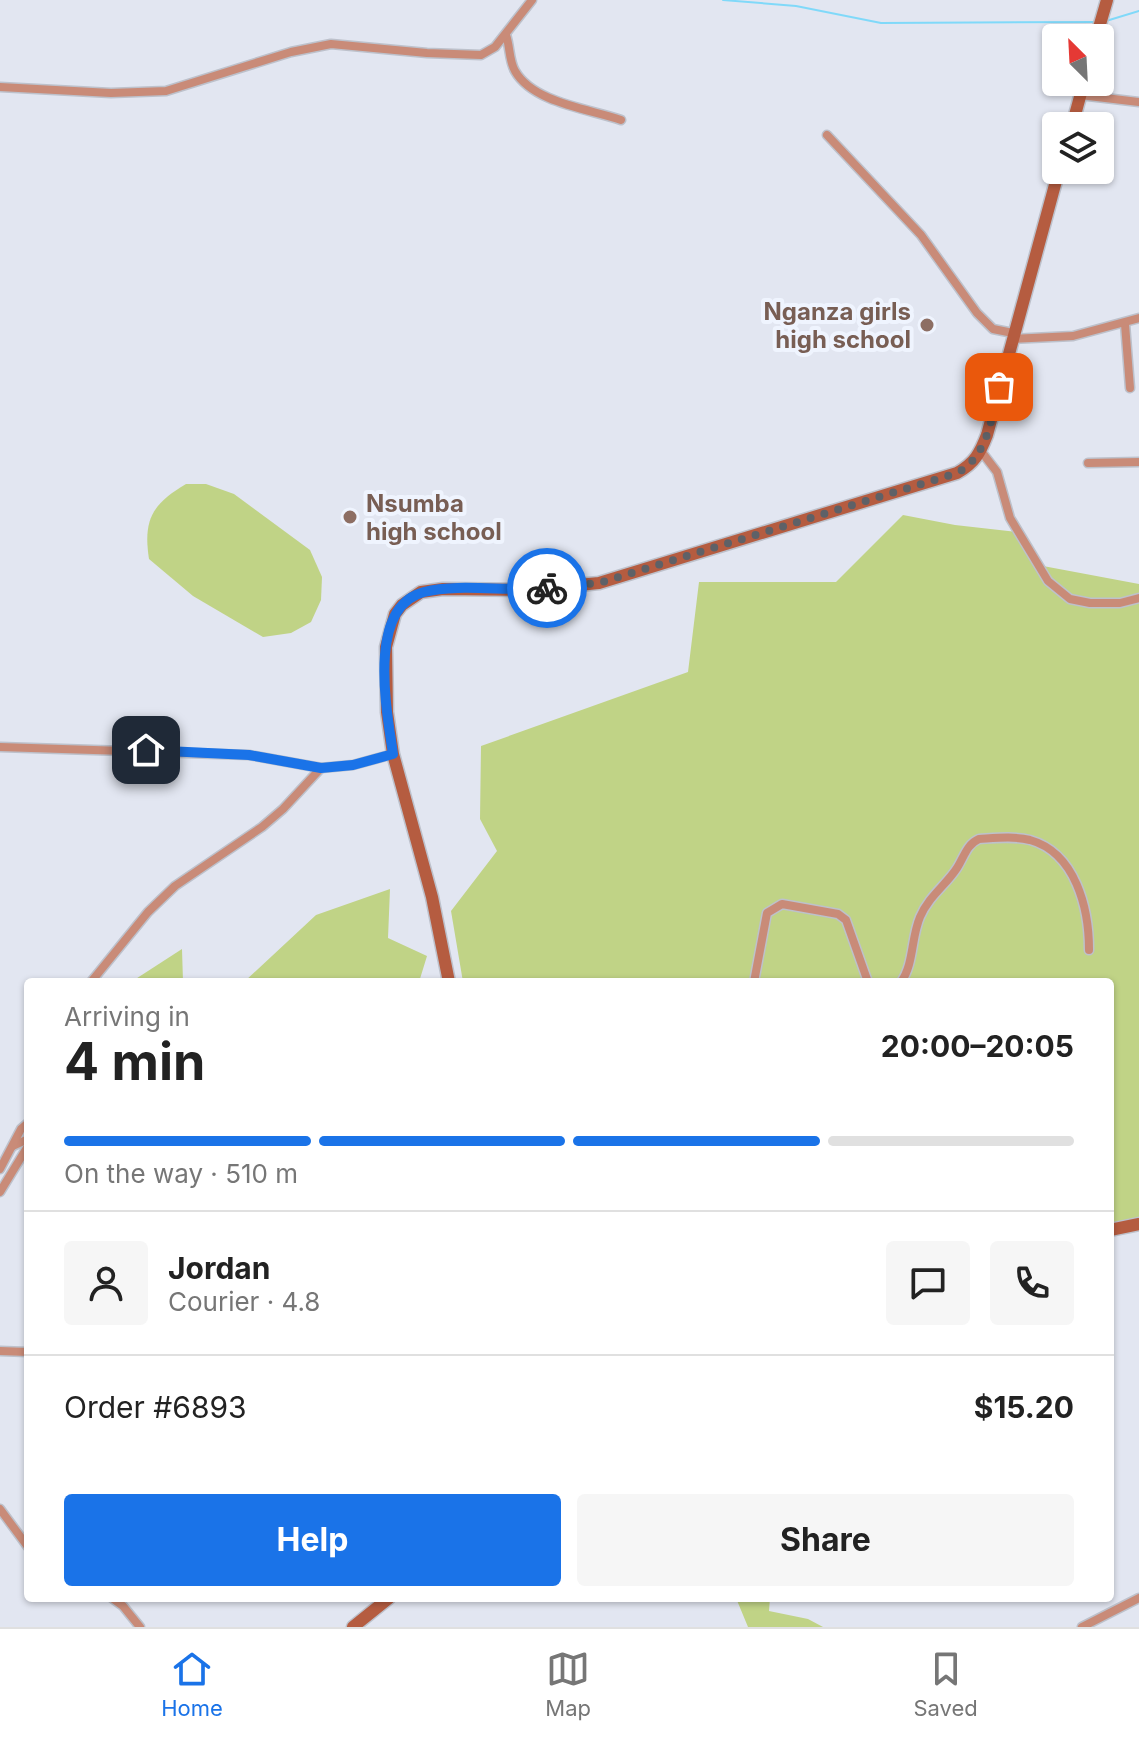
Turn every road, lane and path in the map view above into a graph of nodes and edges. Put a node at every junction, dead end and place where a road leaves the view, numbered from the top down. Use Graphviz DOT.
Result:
graph roads {
  1 [pos="532,0"];
  2 [pos="1107,0"];
  3 [pos="1100,24"];
  4 [pos="506,35"];
  5 [pos="0,87"];
  6 [pos="1114,96"];
  7 [pos="1139,102"];
  8 [pos="621,120"];
  9 [pos="827,135"];
  10 [pos="1055,184"];
  11 [pos="1139,318"];
  12 [pos="1125,324"];
  13 [pos="1012,336"];
  14 [pos="1130,388"];
  15 [pos="981,451"];
  16 [pos="1139,462"];
  17 [pos="1088,463"];
  18 [pos="1139,598"];
  19 [pos="0,747"];
  20 [pos="393,754"];
  21 [pos="321,768"];
  22 [pos="1089,950"];
  23 [pos="94,978"];
  24 [pos="448,978"];
  25 [pos="755,978"];
  26 [pos="867,978"];
  27 [pos="903,978"];
  28 [pos="24,1126"];
  29 [pos="24,1141"];
  30 [pos="13,1146"];
  31 [pos="24,1152"];
  32 [pos="0,1169"];
  33 [pos="1,1187"];
  34 [pos="1139,1224"];
  35 [pos="1114,1229"];
  36 [pos="0,1351"];
  37 [pos="24,1352"];
  38 [pos="0,1509"];
  39 [pos="24,1542"];
  40 [pos="1139,1598"];
  41 [pos="118,1602"];
  42 [pos="384,1602"];
  43 [pos="140,1627"];
  44 [pos="353,1627"];
  45 [pos="1082,1627"];
  1 -- 4 [label="street"];
  2 -- 3 [label="main road"];
  4 -- 5 [label="street"];
  4 -- 8 [label="street"];
  6 -- 7 [label="street"];
  9 -- 13 [label="street"];
  10 -- 13 [label="main road"];
  11 -- 12 [label="street"];
  12 -- 13 [label="street"];
  12 -- 14 [label="street"];
  13 -- 15 [label="main road"];
  15 -- 18 [label="street"];
  15 -- 20 [label="main road"];
  16 -- 17 [label="street"];
  19 -- 21 [label="street"];
  20 -- 21 [label="street"];
  20 -- 24 [label="main road"];
  21 -- 23 [label="street"];
  22 -- 27 [label="street"];
  25 -- 26 [label="street"];
  28 -- 30 [label="street"];
  29 -- 30 [label="street"];
  30 -- 32 [label="street"];
  31 -- 33 [label="street"];
  34 -- 35 [label="main road"];
  36 -- 37 [label="street"];
  38 -- 39 [label="street"];
  40 -- 45 [label="street"];
  41 -- 43 [label="street"];
  42 -- 44 [label="main road"];
}
